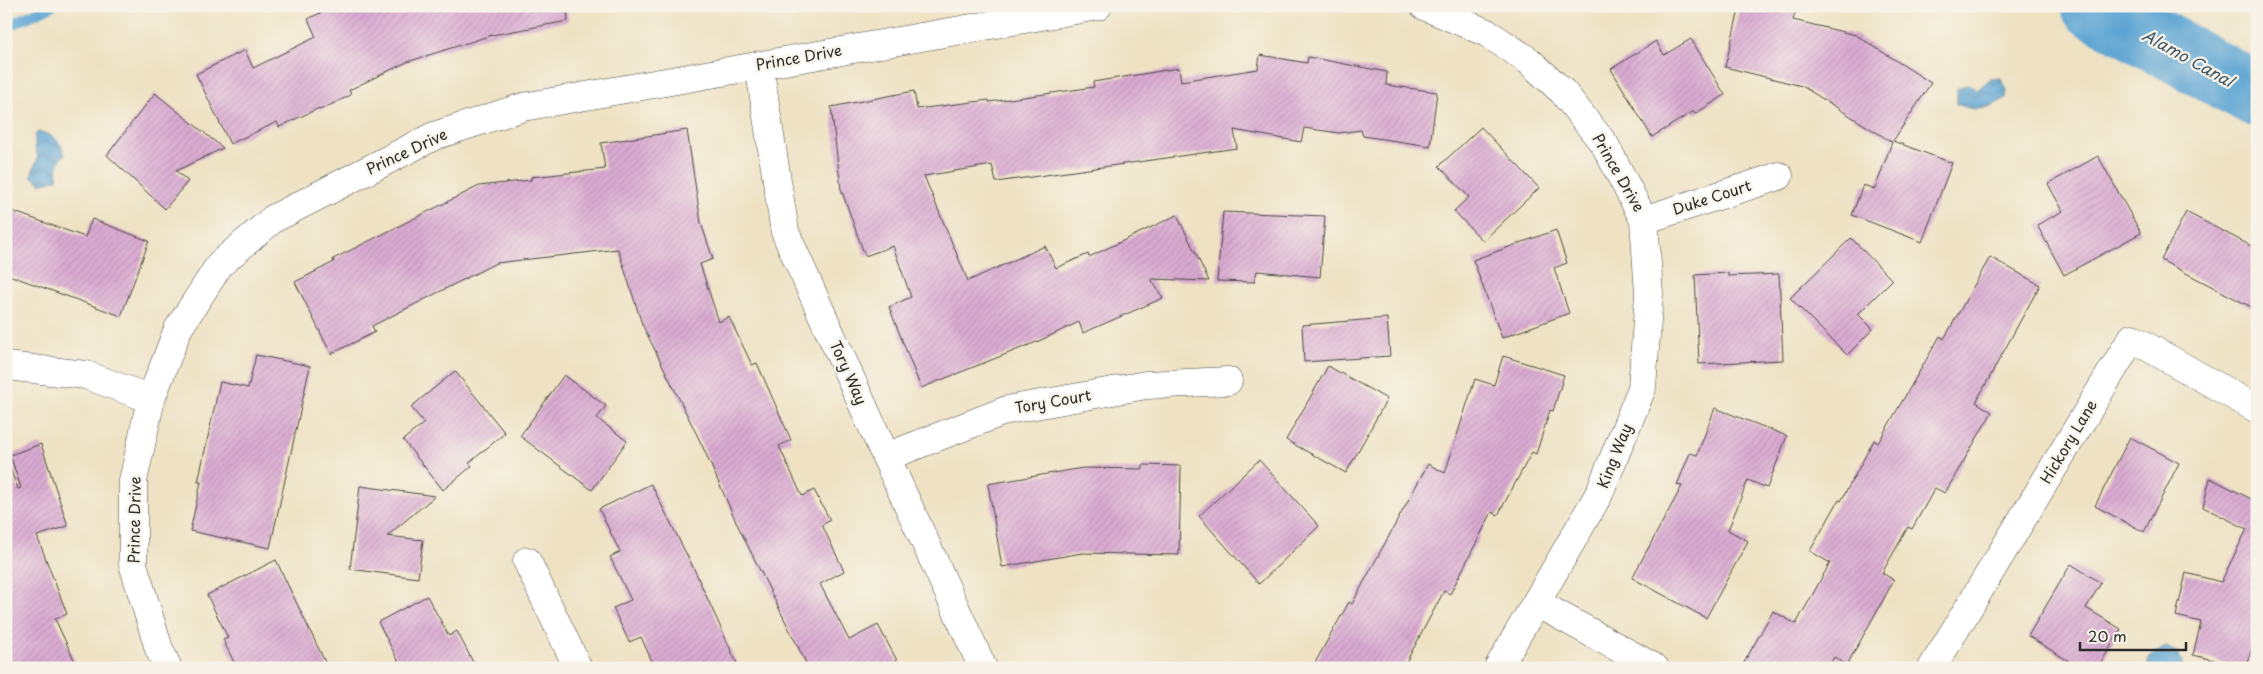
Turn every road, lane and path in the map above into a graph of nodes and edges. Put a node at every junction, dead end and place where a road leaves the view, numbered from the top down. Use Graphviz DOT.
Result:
graph roads {
  1 [pos="1098,6"];
  2 [pos="1424,6"];
  3 [pos="759,65"];
  4 [pos="1780,176"];
  5 [pos="1644,220"];
  6 [pos="6,366"];
  7 [pos="1228,381"];
  8 [pos="151,399"];
  9 [pos="2257,409"];
  10 [pos="886,458"];
  11 [pos="527,561"];
  12 [pos="1537,603"];
  13 [pos="168,668"];
  14 [pos="578,668"];
  15 [pos="983,668"];
  16 [pos="1498,668"];
  17 [pos="1655,668"];
  18 [pos="1932,668"];
  1 -- 3 [label="street, Prince Drive"];
  2 -- 5 [label="street, Prince Drive"];
  3 -- 8 [label="street, Prince Drive"];
  3 -- 10 [label="street, Tory Way"];
  4 -- 5 [label="street, Duke Court"];
  5 -- 12 [label="street, King Way"];
  6 -- 8 [label="street"];
  7 -- 10 [label="street, Tory Court"];
  8 -- 13 [label="street, Prince Drive"];
  9 -- 18 [label="street, Hickory Lane"];
  10 -- 15 [label="street, Tory Way"];
  11 -- 14 [label="street"];
  12 -- 16 [label="street, King Way"];
  12 -- 17 [label="street"];
}
